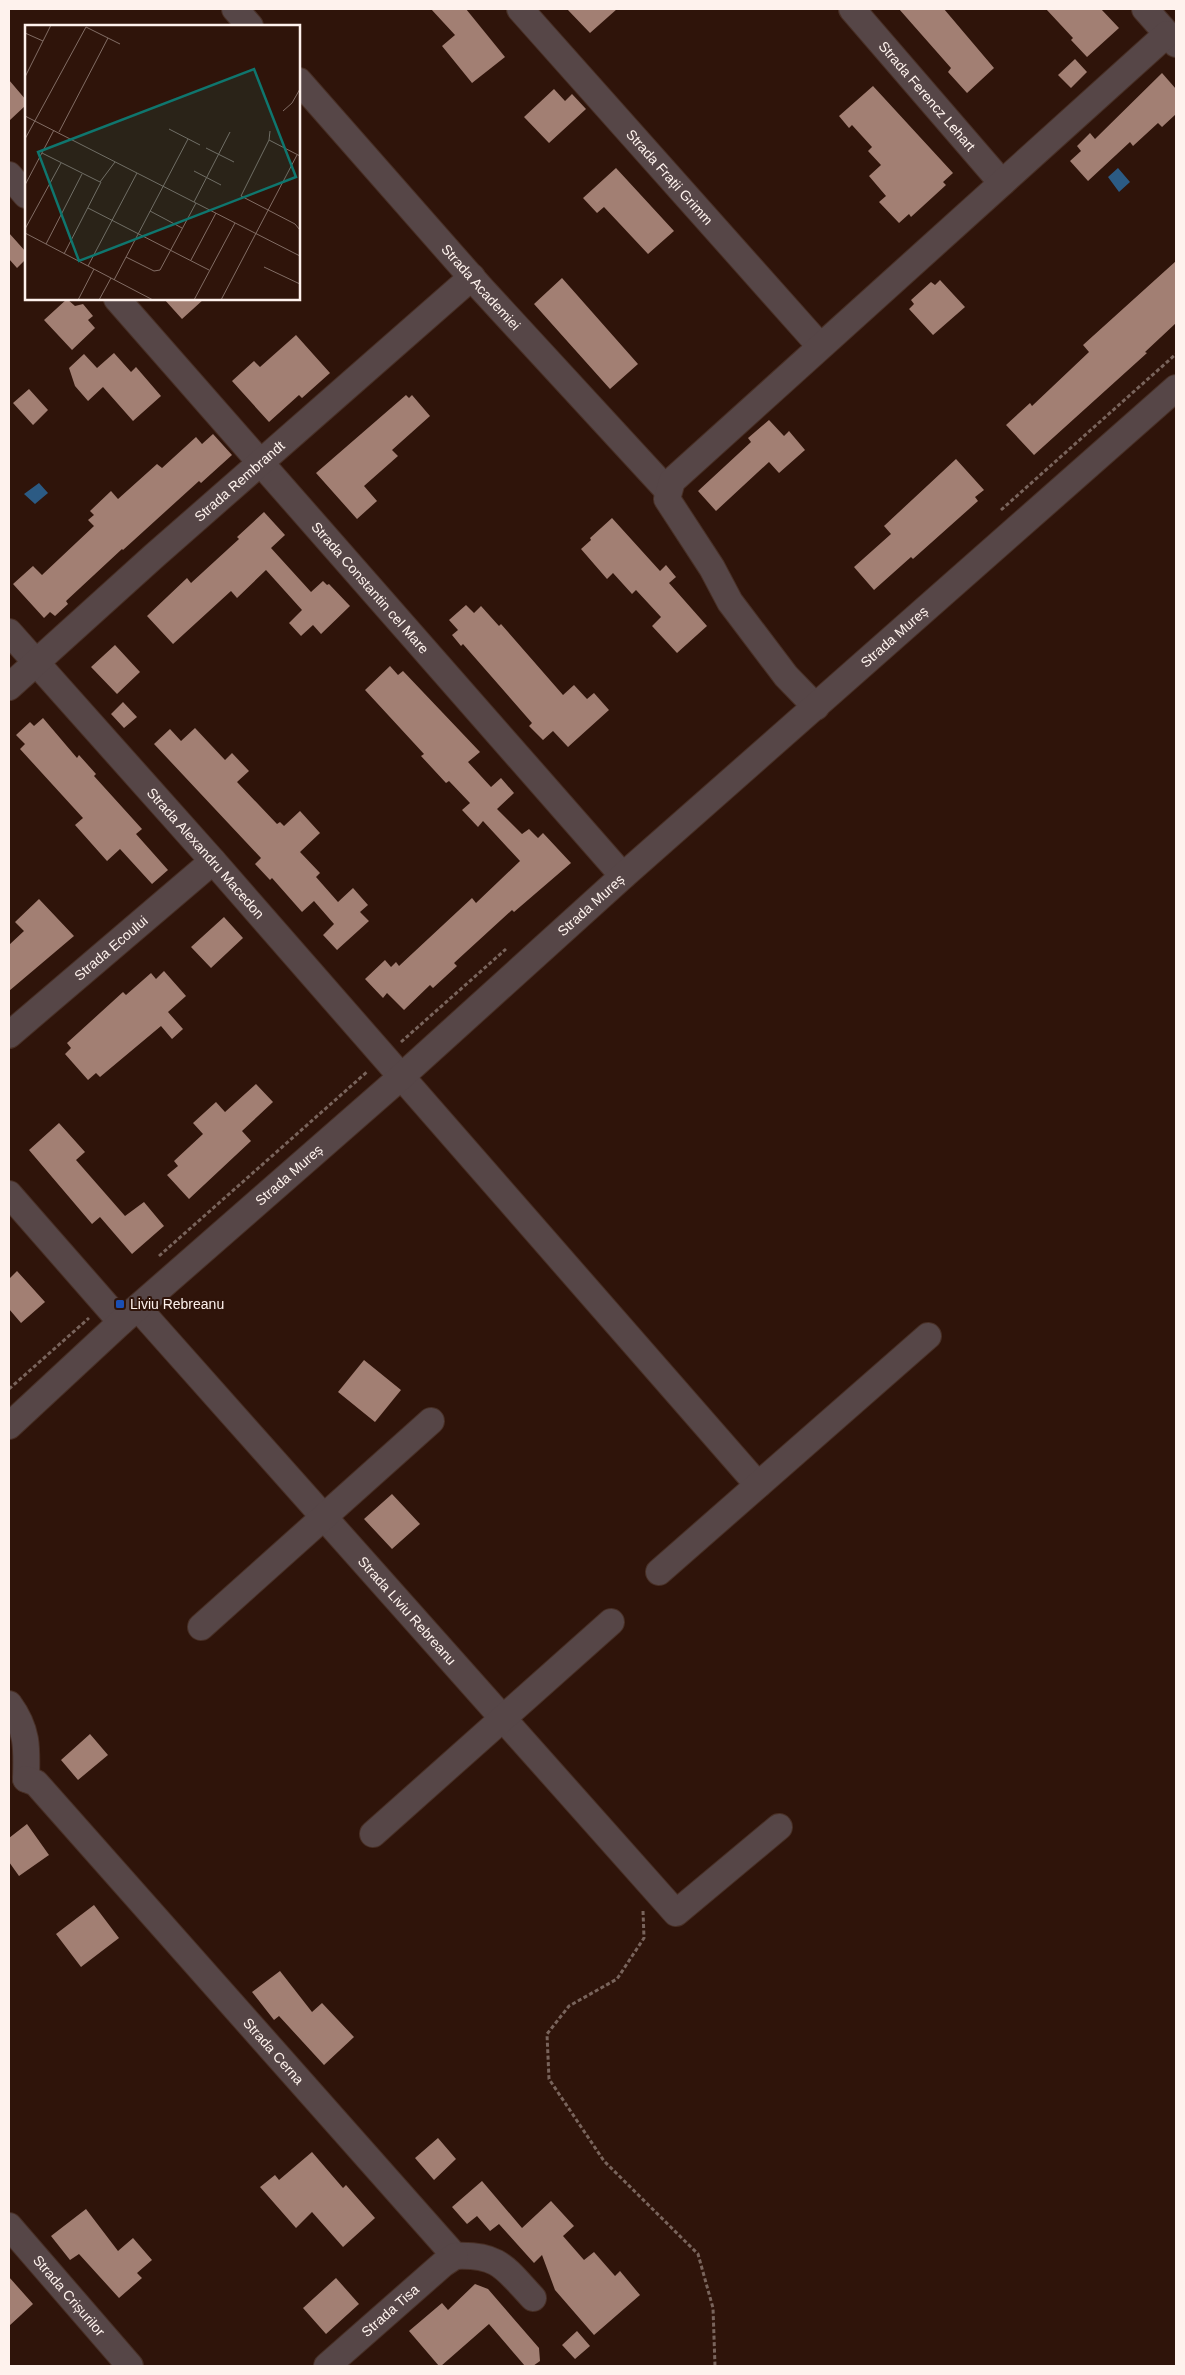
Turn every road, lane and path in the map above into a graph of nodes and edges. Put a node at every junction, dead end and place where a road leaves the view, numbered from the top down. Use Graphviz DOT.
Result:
graph roads {
  1 [pos="235,9"];
  2 [pos="520,9"];
  3 [pos="852,9"];
  4 [pos="1145,9"];
  5 [pos="249,25"];
  6 [pos="1172,39"];
  7 [pos="300,82"];
  8 [pos="9,175"];
  9 [pos="1002,183"];
  10 [pos="25,194"];
  11 [pos="472,277"];
  12 [pos="118,300"];
  13 [pos="820,346"];
  14 [pos="1176,388"];
  15 [pos="261,463"];
  16 [pos="668,491"];
  17 [pos="9,632"];
  18 [pos="35,662"];
  19 [pos="9,687"];
  20 [pos="816,706"];
  21 [pos="213,861"];
  22 [pos="623,876"];
  23 [pos="9,1036"];
  24 [pos="401,1078"];
  25 [pos="9,1194"];
  26 [pos="129,1315"];
  27 [pos="928,1336"];
  28 [pos="431,1421"];
  29 [pos="9,1426"];
  30 [pos="758,1485"];
  31 [pos="324,1517"];
  32 [pos="660,1572"];
  33 [pos="611,1622"];
  34 [pos="200,1627"];
  35 [pos="9,1704"];
  36 [pos="502,1719"];
  37 [pos="17,1785"];
  38 [pos="779,1827"];
  39 [pos="373,1834"];
  40 [pos="641,1875"];
  41 [pos="9,2226"];
  42 [pos="455,2256"];
  43 [pos="533,2298"];
  44 [pos="130,2366"];
  45 [pos="327,2366"];
  46 [pos="715,2366"];
  1 -- 5 [label="street"];
  2 -- 13 [label="street, Strada Frații Grimm"];
  3 -- 9 [label="street, Strada Ferencz Lehart"];
  4 -- 6 [label="street"];
  6 -- 9 [label="street"];
  7 -- 11 [label="street, Strada Academiei"];
  8 -- 10 [label="street"];
  9 -- 13 [label="street"];
  11 -- 15 [label="street, Strada Rembrandt"];
  11 -- 16 [label="street, Strada Academiei"];
  12 -- 15 [label="street, Strada Constantin cel Mare"];
  13 -- 16 [label="street"];
  14 -- 20 [label="street, Strada Mureș"];
  15 -- 18 [label="street, Strada Rembrandt"];
  15 -- 22 [label="street, Strada Constantin cel Mare"];
  16 -- 20 [label="street"];
  17 -- 18 [label="street, Strada Alexandru Macedon"];
  18 -- 19 [label="street, Strada Rembrandt"];
  18 -- 21 [label="street, Strada Alexandru Macedon"];
  20 -- 22 [label="street, Strada Mureș"];
  21 -- 23 [label="street, Strada Ecoului"];
  21 -- 24 [label="street, Strada Alexandru Macedon"];
  22 -- 24 [label="street, Strada Mureș"];
  24 -- 26 [label="street, Strada Mureș"];
  24 -- 30 [label="street, Strada Alexandru Macedon"];
  25 -- 26 [label="street, Strada Liviu Rebreanu"];
  26 -- 29 [label="street, Strada Mureș"];
  26 -- 31 [label="street, Strada Liviu Rebreanu"];
  27 -- 30 [label="street"];
  28 -- 31 [label="street"];
  30 -- 32 [label="street"];
  31 -- 34 [label="street"];
  31 -- 36 [label="street, Strada Liviu Rebreanu"];
  33 -- 36 [label="street"];
  35 -- 37 [label="street"];
  36 -- 39 [label="street"];
  36 -- 40 [label="street, Strada Liviu Rebreanu"];
  37 -- 42 [label="street, Strada Cerna"];
  38 -- 40 [label="street, Strada Liviu Rebreanu"];
  40 -- 46 [label="path"];
  41 -- 44 [label="street, Strada Crișurilor"];
  42 -- 43 [label="street"];
  42 -- 45 [label="street, Strada Tisa"];
}
